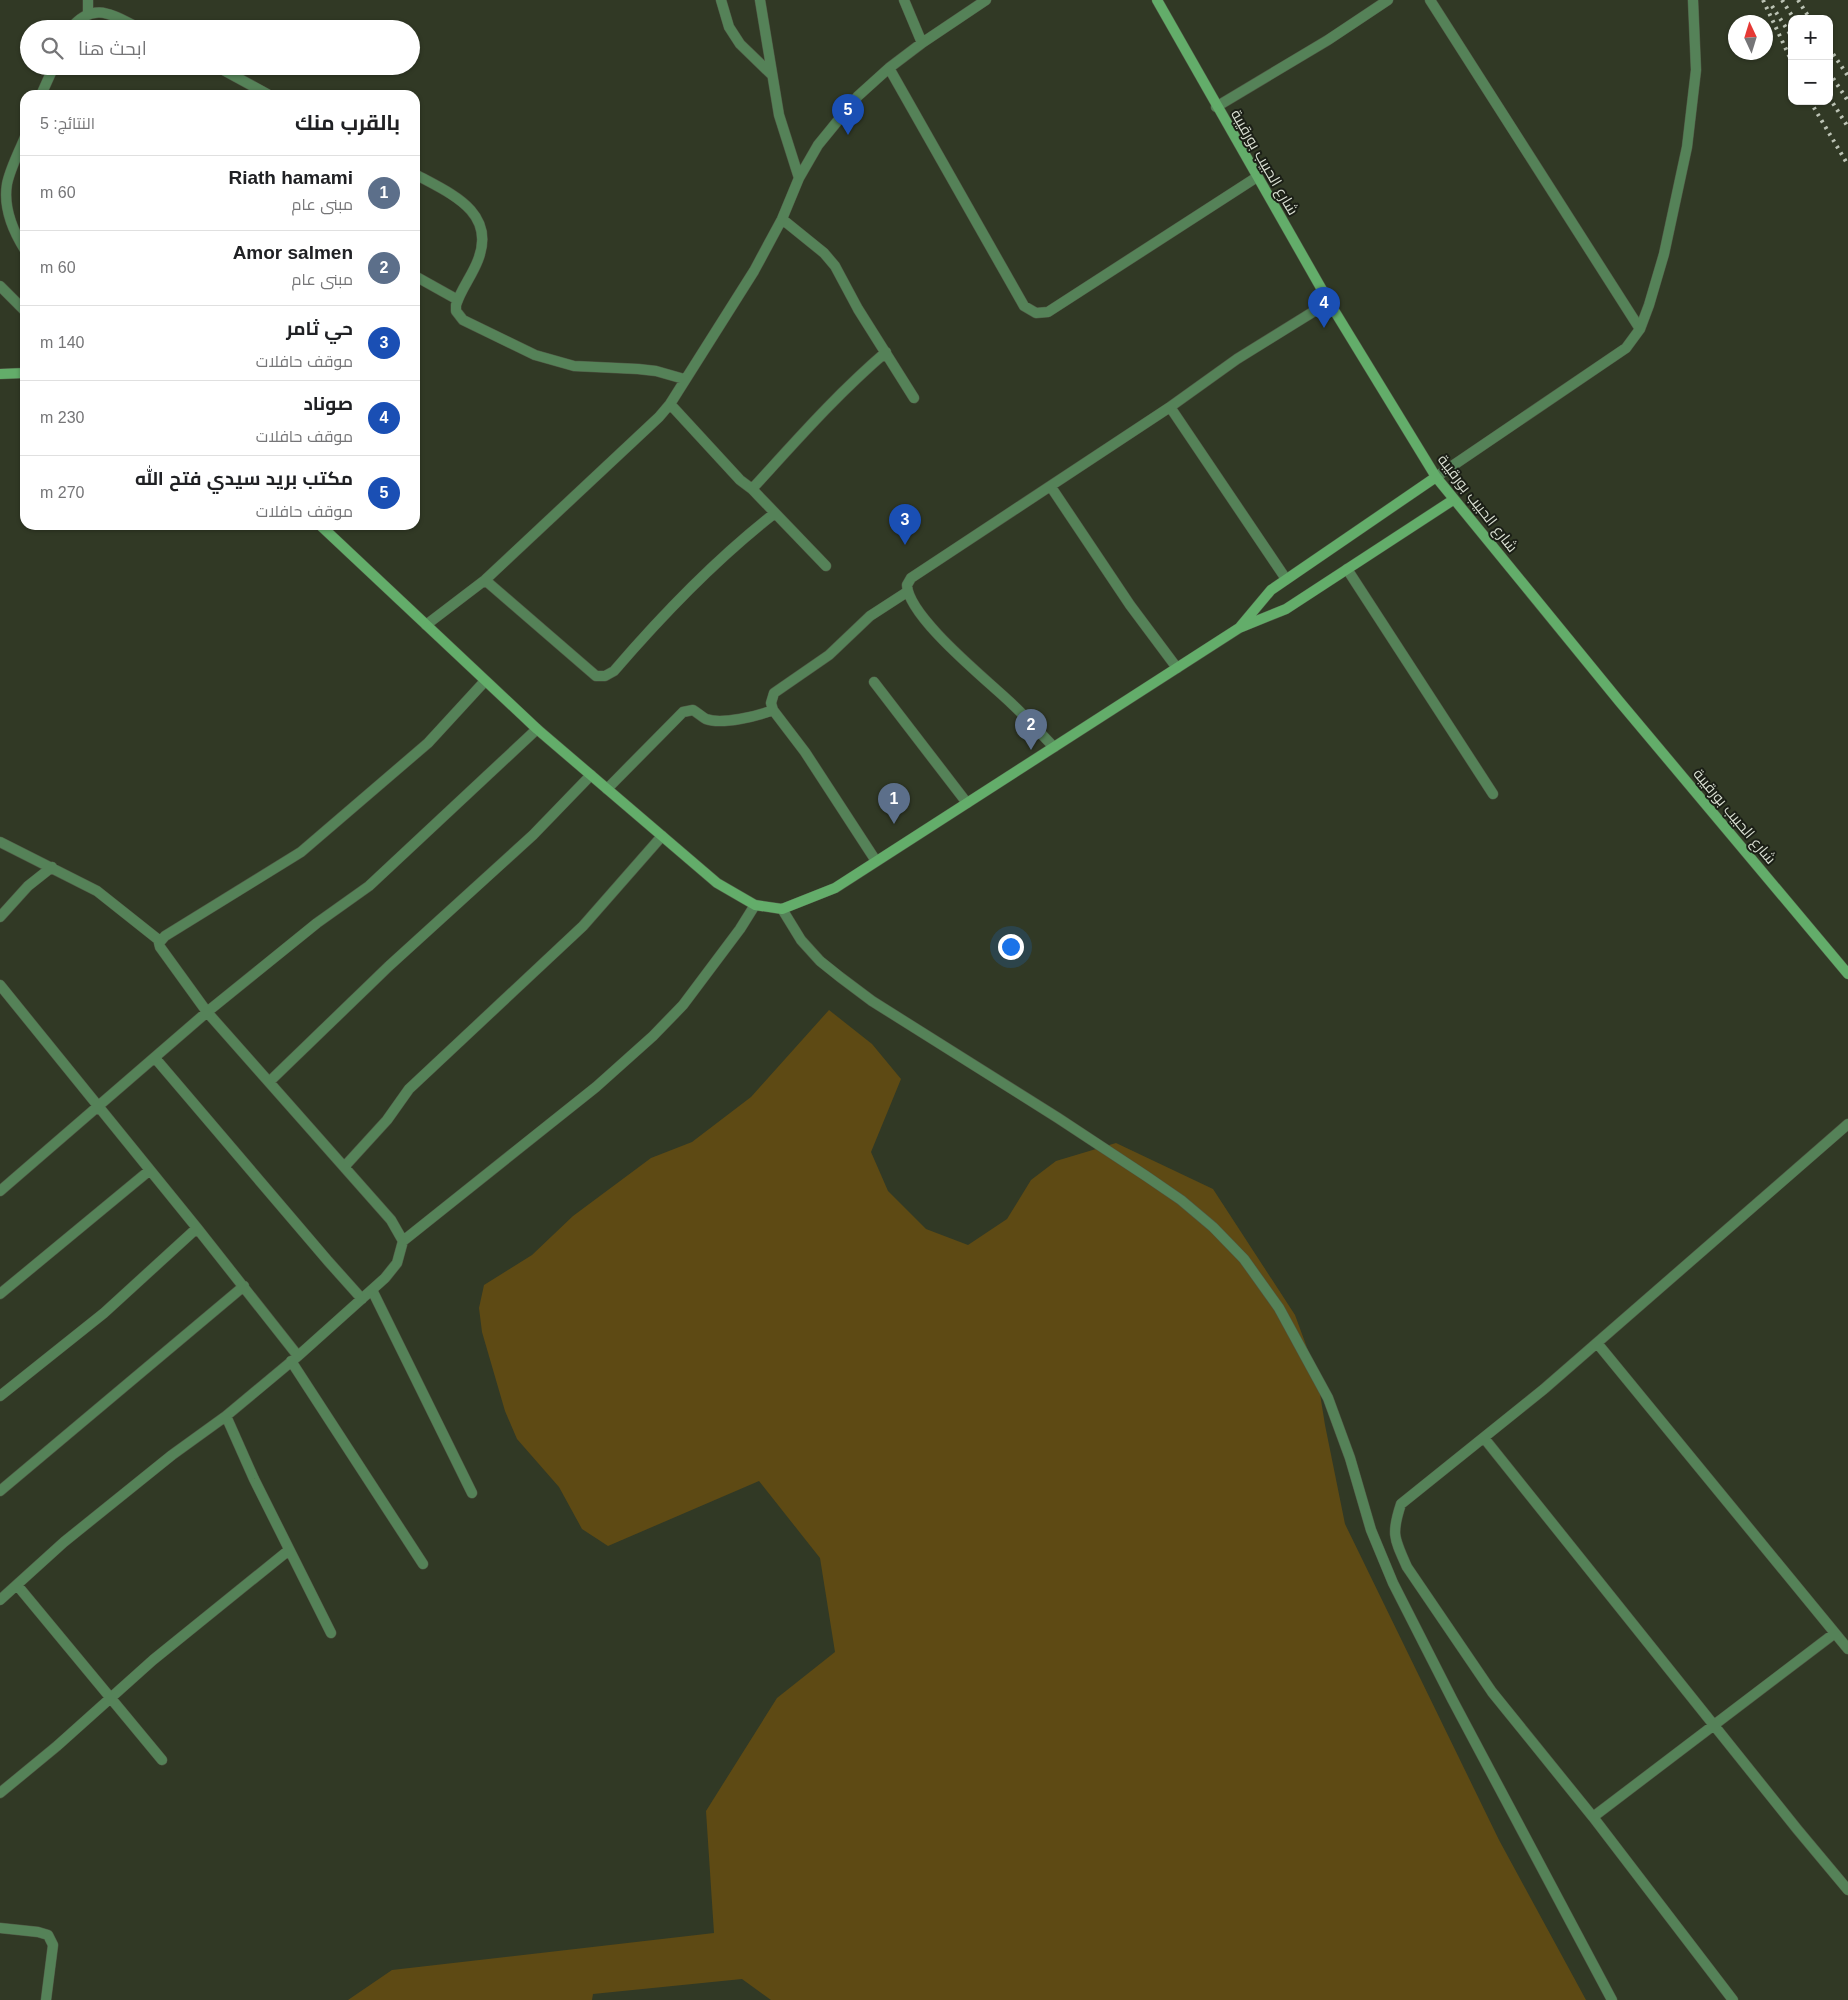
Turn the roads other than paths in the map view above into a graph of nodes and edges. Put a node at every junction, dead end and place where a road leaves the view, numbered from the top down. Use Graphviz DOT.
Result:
graph roads {
  1 [pos="88,0"];
  2 [pos="721,0"];
  3 [pos="760,0"];
  4 [pos="904,0"];
  5 [pos="986,0"];
  6 [pos="1157,0"];
  7 [pos="1388,0"];
  8 [pos="1430,0"];
  9 [pos="1693,0"];
  10 [pos="88,11"];
  11 [pos="77,20"];
  12 [pos="123,20"];
  13 [pos="922,43"];
  14 [pos="889,68"];
  15 [pos="771,74"];
  16 [pos="50,75"];
  17 [pos="232,75"];
  18 [pos="43,90"];
  19 [pos="260,90"];
  20 [pos="1216,107"];
  21 [pos="20,150"];
  22 [pos="420,177"];
  23 [pos="1256,177"];
  24 [pos="798,178"];
  25 [pos="782,220"];
  26 [pos="20,242"];
  27 [pos="420,279"];
  28 [pos="0,286"];
  29 [pos="458,300"];
  30 [pos="1329,302"];
  31 [pos="20,306"];
  32 [pos="1640,329"];
  33 [pos="886,352"];
  34 [pos="20,373"];
  35 [pos="0,374"];
  36 [pos="684,380"];
  37 [pos="914,398"];
  38 [pos="670,404"];
  39 [pos="1170,407"];
  40 [pos="1436,477"];
  41 [pos="1051,487"];
  42 [pos="752,489"];
  43 [pos="1453,500"];
  44 [pos="775,513"];
  45 [pos="325,530"];
  46 [pos="826,566"];
  47 [pos="1347,569"];
  48 [pos="484,580"];
  49 [pos="1286,580"];
  50 [pos="907,592"];
  51 [pos="426,625"];
  52 [pos="1239,628"];
  53 [pos="1177,668"];
  54 [pos="485,681"];
  55 [pos="874,682"];
  56 [pos="773,710"];
  57 [pos="537,729"];
  58 [pos="1054,747"];
  59 [pos="591,775"];
  60 [pos="607,789"];
  61 [pos="1493,794"];
  62 [pos="967,803"];
  63 [pos="662,836"];
  64 [pos="0,842"];
  65 [pos="876,862"];
  66 [pos="52,867"];
  67 [pos="755,905"];
  68 [pos="782,910"];
  69 [pos="0,917"];
  70 [pos="160,941"];
  71 [pos="1848,974"];
  72 [pos="0,985"];
  73 [pos="207,1012"];
  74 [pos="155,1058"];
  75 [pos="269,1082"];
  76 [pos="98,1108"];
  77 [pos="1848,1124"];
  78 [pos="345,1166"];
  79 [pos="150,1170"];
  80 [pos="0,1191"];
  81 [pos="197,1228"];
  82 [pos="403,1240"];
  83 [pos="244,1286"];
  84 [pos="372,1290"];
  85 [pos="0,1294"];
  86 [pos="362,1299"];
  87 [pos="1597,1343"];
  88 [pos="294,1358"];
  89 [pos="0,1396"];
  90 [pos="226,1416"];
  91 [pos="1484,1438"];
  92 [pos="0,1491"];
  93 [pos="472,1493"];
  94 [pos="288,1550"];
  95 [pos="422,1564"];
  96 [pos="17,1585"];
  97 [pos="0,1600"];
  98 [pos="331,1633"];
  99 [pos="1835,1633"];
  100 [pos="1848,1649"];
  101 [pos="110,1697"];
  102 [pos="1714,1726"];
  103 [pos="162,1760"];
  104 [pos="0,1793"];
  105 [pos="1593,1817"];
  106 [pos="1848,1890"];
  107 [pos="0,1928"];
  108 [pos="46,2000"];
  109 [pos="1612,2000"];
  110 [pos="1733,2000"];
  1 -- 10 [label="street"];
  2 -- 15 [label="street"];
  3 -- 15 [label="street"];
  4 -- 13 [label="street"];
  5 -- 13 [label="street"];
  6 -- 20 [label="main road, شارع الحبيب بورقيبة"];
  7 -- 20 [label="street"];
  8 -- 32 [label="street"];
  9 -- 32 [label="street"];
  10 -- 11 [label="street"];
  10 -- 12 [label="street"];
  13 -- 14 [label="street"];
  14 -- 23 [label="street"];
  14 -- 24 [label="street"];
  15 -- 24 [label="street"];
  16 -- 18 [label="street"];
  17 -- 19 [label="street"];
  20 -- 23 [label="main road, شارع الحبيب بورقيبة"];
  21 -- 26 [label="street"];
  22 -- 29 [label="street"];
  23 -- 30 [label="main road, شارع الحبيب بورقيبة"];
  24 -- 25 [label="street"];
  25 -- 33 [label="street"];
  25 -- 36 [label="street"];
  27 -- 29 [label="street"];
  28 -- 31 [label="street"];
  29 -- 36 [label="street"];
  30 -- 39 [label="street"];
  30 -- 40 [label="main road, شارع الحبيب بورقيبة"];
  32 -- 40 [label="street"];
  33 -- 37 [label="street"];
  33 -- 42 [label="street"];
  34 -- 35 [label="main road"];
  36 -- 38 [label="street"];
  38 -- 42 [label="street"];
  38 -- 48 [label="street"];
  39 -- 41 [label="street"];
  39 -- 49 [label="street"];
  40 -- 43 [label="main road, شارع الحبيب بورقيبة"];
  40 -- 49 [label="main road"];
  41 -- 50 [label="street"];
  41 -- 53 [label="street"];
  42 -- 44 [label="street"];
  43 -- 47 [label="main road"];
  43 -- 71 [label="main road, شارع الحبيب بورقيبة"];
  44 -- 46 [label="street"];
  44 -- 48 [label="street"];
  45 -- 51 [label="main road"];
  47 -- 52 [label="main road"];
  47 -- 61 [label="street"];
  48 -- 51 [label="street"];
  49 -- 52 [label="main road"];
  50 -- 56 [label="street"];
  50 -- 58 [label="street"];
  51 -- 54 [label="main road"];
  52 -- 53 [label="main road"];
  53 -- 58 [label="main road"];
  54 -- 57 [label="main road"];
  54 -- 70 [label="street"];
  55 -- 62 [label="street"];
  56 -- 60 [label="street"];
  56 -- 65 [label="street"];
  57 -- 59 [label="main road"];
  57 -- 73 [label="street"];
  58 -- 62 [label="main road"];
  59 -- 60 [label="main road"];
  59 -- 75 [label="street"];
  60 -- 63 [label="main road"];
  62 -- 65 [label="main road"];
  63 -- 67 [label="main road"];
  63 -- 78 [label="street"];
  64 -- 66 [label="street"];
  65 -- 68 [label="main road"];
  66 -- 69 [label="street"];
  66 -- 70 [label="street"];
  67 -- 68 [label="main road"];
  67 -- 82 [label="street"];
  68 -- 109 [label="street"];
  70 -- 73 [label="street"];
  72 -- 76 [label="street"];
  73 -- 74 [label="street"];
  73 -- 75 [label="street"];
  74 -- 76 [label="street"];
  74 -- 86 [label="street"];
  75 -- 78 [label="street"];
  76 -- 79 [label="street"];
  76 -- 80 [label="street"];
  77 -- 87 [label="street"];
  78 -- 82 [label="street"];
  79 -- 81 [label="street"];
  79 -- 85 [label="street"];
  81 -- 83 [label="street"];
  81 -- 89 [label="street"];
  82 -- 84 [label="street"];
  83 -- 88 [label="street"];
  83 -- 92 [label="street"];
  84 -- 86 [label="street"];
  84 -- 93 [label="street"];
  86 -- 88 [label="street"];
  87 -- 91 [label="street"];
  87 -- 99 [label="street"];
  88 -- 90 [label="street"];
  88 -- 95 [label="street"];
  90 -- 94 [label="street"];
  90 -- 96 [label="street"];
  91 -- 102 [label="street"];
  91 -- 105 [label="street"];
  94 -- 98 [label="street"];
  94 -- 101 [label="street"];
  96 -- 97 [label="street"];
  96 -- 101 [label="street"];
  99 -- 100 [label="street"];
  99 -- 102 [label="street"];
  101 -- 103 [label="street"];
  101 -- 104 [label="street"];
  102 -- 105 [label="street"];
  102 -- 106 [label="street"];
  105 -- 110 [label="street"];
  107 -- 108 [label="street"];
}
